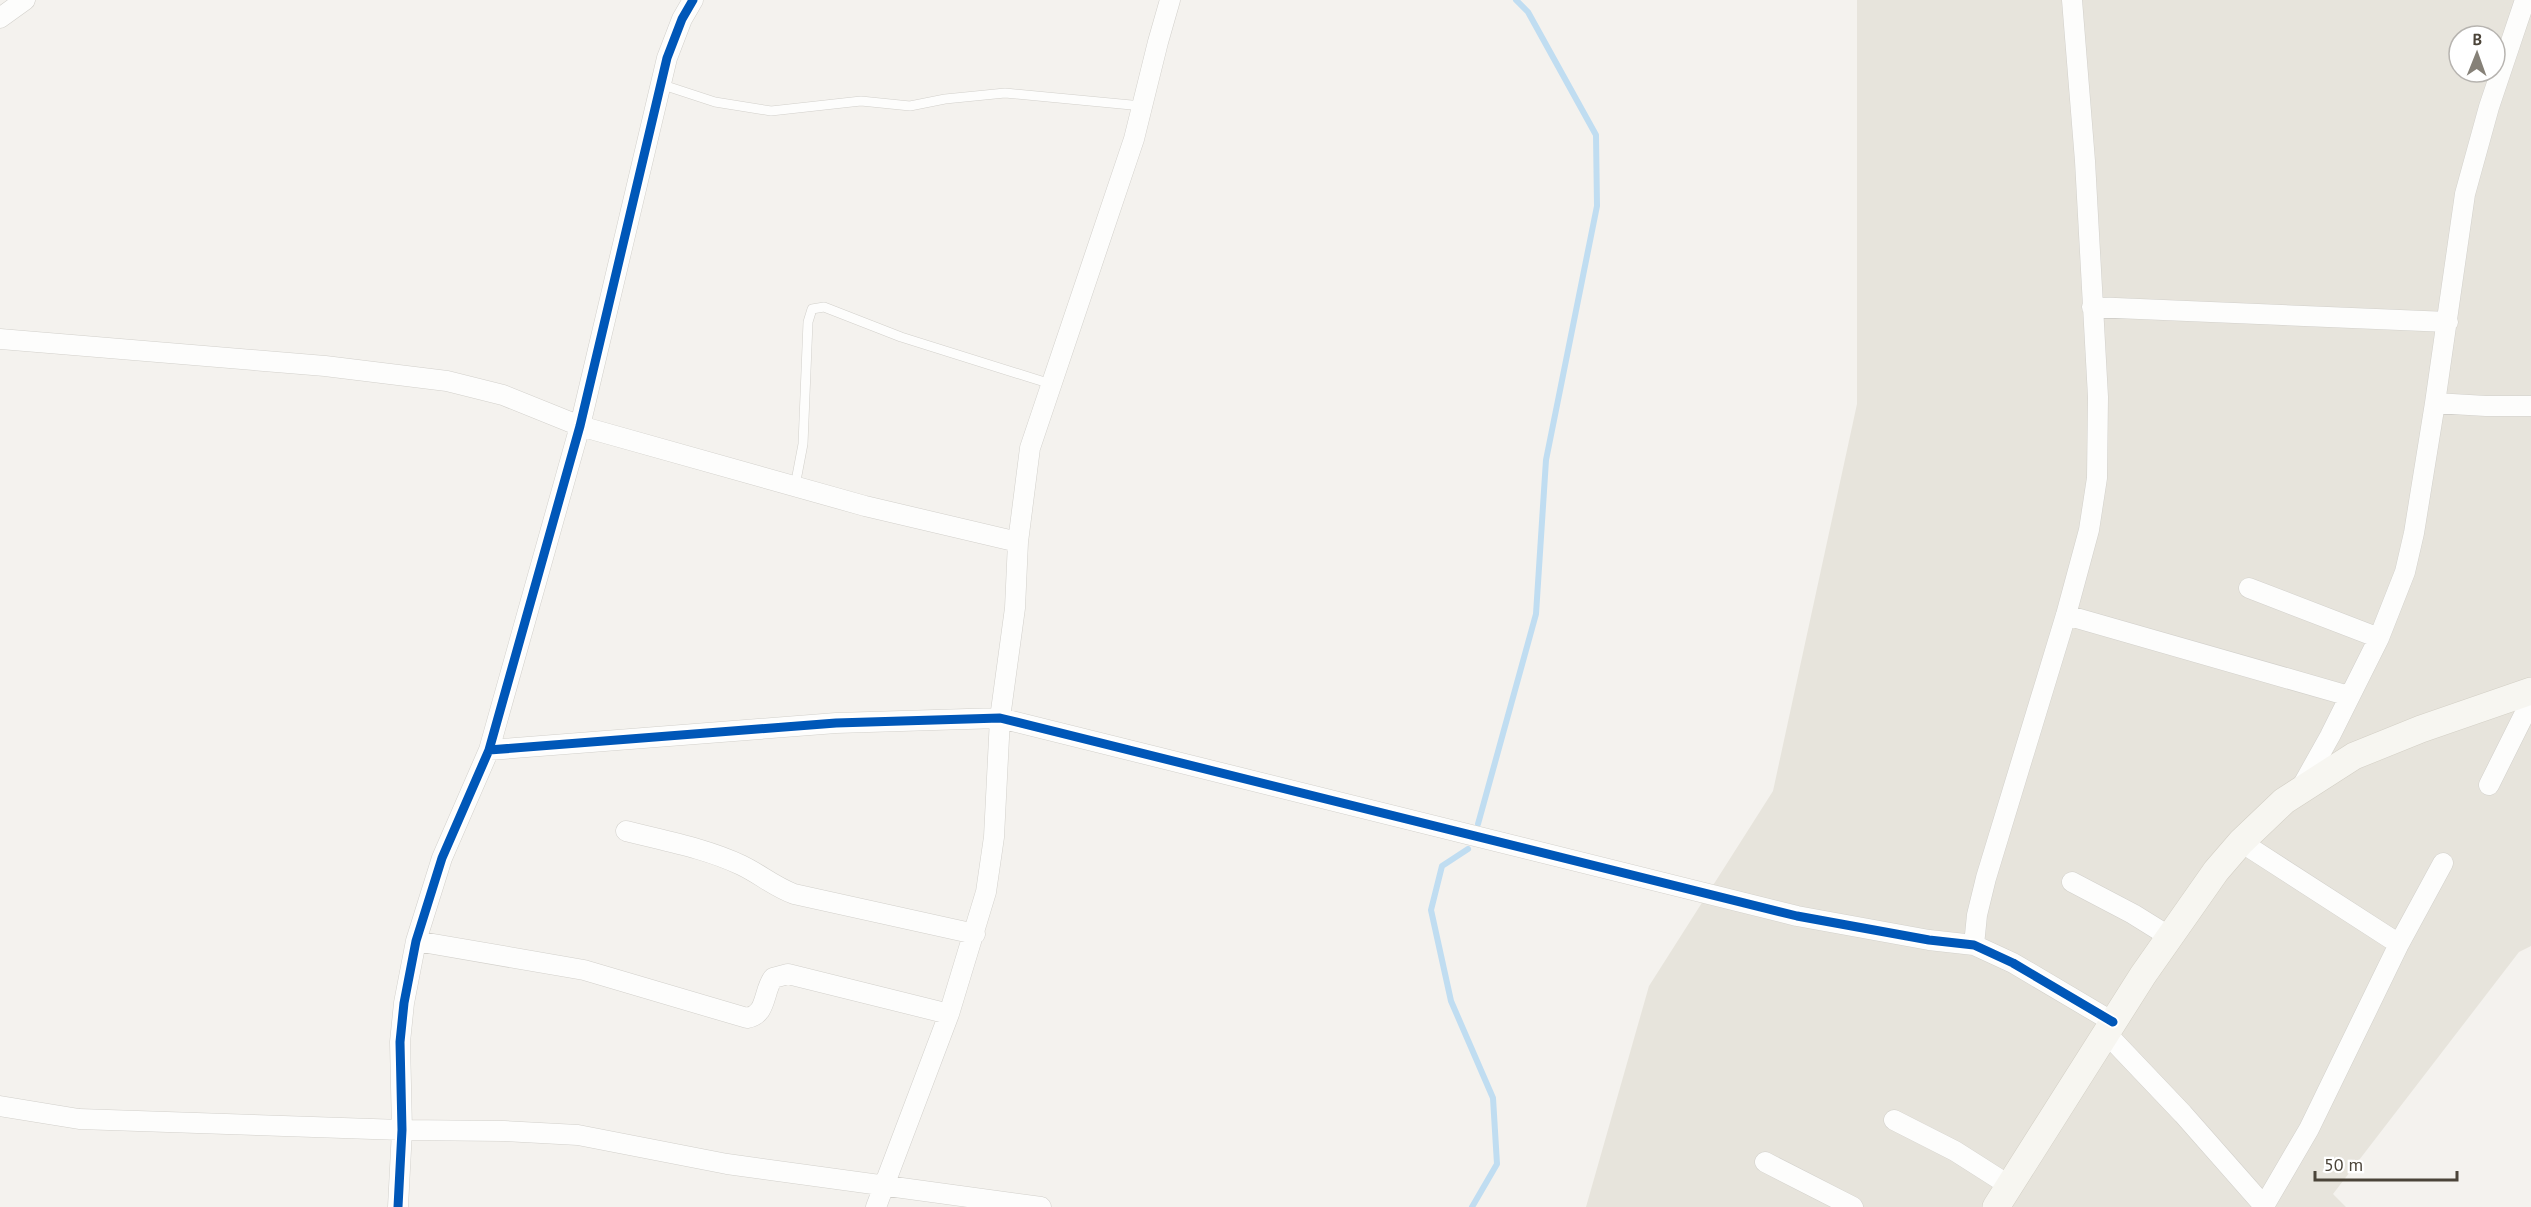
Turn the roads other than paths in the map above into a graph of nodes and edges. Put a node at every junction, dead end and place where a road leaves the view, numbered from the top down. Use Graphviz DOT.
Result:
graph roads {
  1 [pos="26,0"];
  2 [pos="693,0"];
  3 [pos="1170,0"];
  4 [pos="2072,0"];
  5 [pos="2525,0"];
  6 [pos="0,18"];
  7 [pos="660,84"];
  8 [pos="1142,106"];
  9 [pos="2092,307"];
  10 [pos="2448,322"];
  11 [pos="0,339"];
  12 [pos="1051,384"];
  13 [pos="2435,403"];
  14 [pos="2531,406"];
  15 [pos="580,426"];
  16 [pos="795,486"];
  17 [pos="1018,542"];
  18 [pos="2249,588"];
  19 [pos="2066,615"];
  20 [pos="2379,638"];
  21 [pos="2349,696"];
  22 [pos="2525,697"];
  23 [pos="1000,718"];
  24 [pos="489,750"];
  25 [pos="2489,785"];
  26 [pos="2300,790"];
  27 [pos="626,831"];
  28 [pos="2241,842"];
  29 [pos="2443,863"];
  30 [pos="2072,882"];
  31 [pos="975,934"];
  32 [pos="2170,937"];
  33 [pos="416,941"];
  34 [pos="2399,944"];
  35 [pos="1974,945"];
  36 [pos="949,1014"];
  37 [pos="2110,1028"];
  38 [pos="0,1106"];
  39 [pos="1893,1120"];
  40 [pos="402,1130"];
  41 [pos="1765,1162"];
  42 [pos="884,1185"];
  43 [pos="2003,1197"];
  44 [pos="398,1207"];
  45 [pos="876,1207"];
  46 [pos="1041,1207"];
  47 [pos="1853,1207"];
  48 [pos="2264,1207"];
  1 -- 6 [label="street"];
  2 -- 7 [label="street"];
  3 -- 8 [label="street"];
  4 -- 9 [label="street"];
  5 -- 10 [label="street"];
  7 -- 8 [label="lane"];
  7 -- 15 [label="street"];
  8 -- 12 [label="street"];
  9 -- 10 [label="street"];
  9 -- 19 [label="street"];
  10 -- 13 [label="street"];
  11 -- 15 [label="street"];
  12 -- 16 [label="lane"];
  12 -- 17 [label="street"];
  13 -- 14 [label="street"];
  13 -- 20 [label="street"];
  15 -- 16 [label="street"];
  15 -- 24 [label="street"];
  16 -- 17 [label="street"];
  17 -- 23 [label="street"];
  18 -- 20 [label="street"];
  19 -- 21 [label="street"];
  19 -- 35 [label="street"];
  20 -- 21 [label="street"];
  21 -- 26 [label="street"];
  22 -- 25 [label="street"];
  22 -- 26 [label="main road"];
  23 -- 24 [label="street"];
  23 -- 31 [label="street"];
  23 -- 35 [label="street"];
  24 -- 33 [label="street"];
  26 -- 28 [label="main road"];
  27 -- 31 [label="street"];
  28 -- 32 [label="main road"];
  28 -- 34 [label="street"];
  29 -- 34 [label="street"];
  30 -- 32 [label="street"];
  31 -- 36 [label="street"];
  32 -- 37 [label="main road"];
  33 -- 36 [label="street"];
  33 -- 40 [label="street"];
  34 -- 48 [label="street"];
  35 -- 37 [label="street"];
  36 -- 42 [label="street"];
  37 -- 43 [label="main road"];
  37 -- 48 [label="street"];
  38 -- 40 [label="street"];
  39 -- 43 [label="street"];
  40 -- 42 [label="street"];
  40 -- 44 [label="street"];
  41 -- 47 [label="street"];
  42 -- 45 [label="street"];
  42 -- 46 [label="street"];
}
